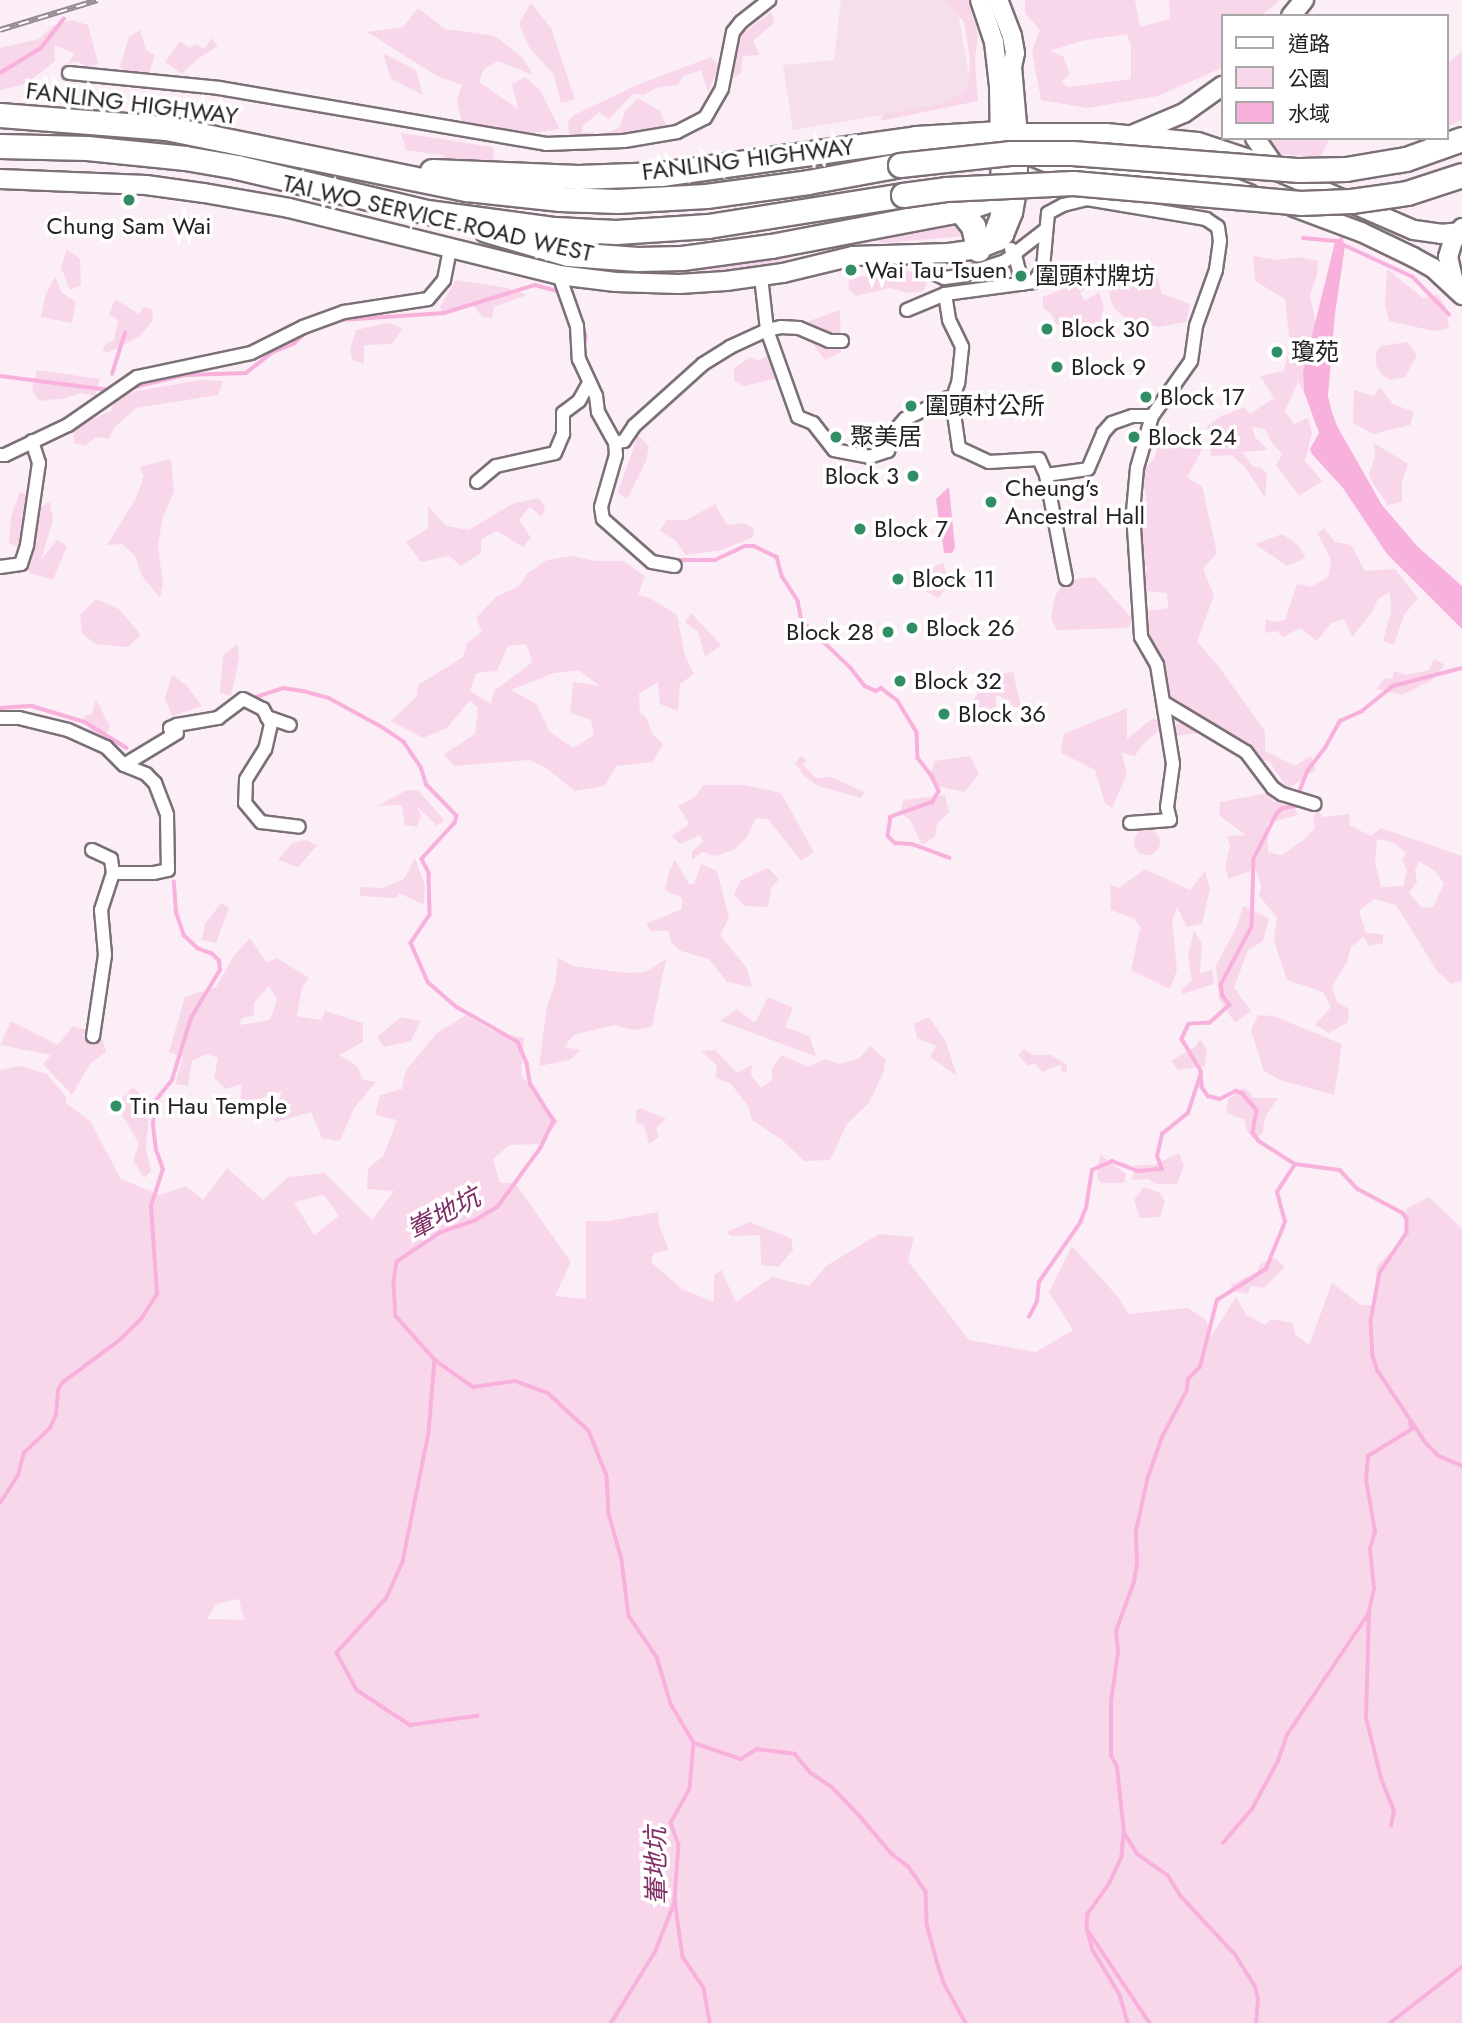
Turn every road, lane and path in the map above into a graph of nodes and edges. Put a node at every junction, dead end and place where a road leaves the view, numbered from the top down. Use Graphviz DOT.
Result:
graph roads {
  1 [pos="769,0"];
  2 [pos="980,0"];
  3 [pos="998,0"];
  4 [pos="1304,0"];
  5 [pos="1293,14"];
  6 [pos="69,73"];
  7 [pos="1220,87"];
  8 [pos="0,115"];
  9 [pos="1105,133"];
  10 [pos="1132,135"];
  11 [pos="1016,136"];
  12 [pos="1462,139"];
  13 [pos="1256,140"];
  14 [pos="0,146"];
  15 [pos="378,171"];
  16 [pos="1070,172"];
  17 [pos="1279,172"];
  18 [pos="1114,175"];
  19 [pos="1462,175"];
  20 [pos="0,179"];
  21 [pos="1009,193"];
  22 [pos="960,209"];
  23 [pos="427,212"];
  24 [pos="1460,230"];
  25 [pos="1044,231"];
  26 [pos="995,246"];
  27 [pos="450,248"];
  28 [pos="920,254"];
  29 [pos="761,277"];
  30 [pos="1022,284"];
  31 [pos="563,287"];
  32 [pos="1459,291"];
  33 [pos="944,294"];
  34 [pos="907,310"];
  35 [pos="767,330"];
  36 [pos="842,341"];
  37 [pos="589,383"];
  38 [pos="951,400"];
  39 [pos="1152,416"];
  40 [pos="32,441"];
  41 [pos="619,442"];
  42 [pos="0,455"];
  43 [pos="1046,475"];
  44 [pos="477,482"];
  45 [pos="675,566"];
  46 [pos="0,568"];
  47 [pos="1066,579"];
  48 [pos="1166,704"];
  49 [pos="267,717"];
  50 [pos="0,718"];
  51 [pos="290,725"];
  52 [pos="195,727"];
  53 [pos="172,735"];
  54 [pos="124,765"];
  55 [pos="1309,803"];
  56 [pos="1130,823"];
  57 [pos="299,827"];
  58 [pos="92,849"];
  59 [pos="113,873"];
  60 [pos="93,1036"];
  1 -- 6 [label="street"];
  2 -- 11 [label="main road"];
  3 -- 11 [label="main road"];
  4 -- 5 [label="main road"];
  7 -- 10 [label="main road"];
  8 -- 15 [label="highway, FANLING HIGHWAY"];
  9 -- 10 [label="main road"];
  9 -- 11 [label="main road"];
  9 -- 18 [label="main road"];
  10 -- 17 [label="main road"];
  11 -- 15 [label="highway"];
  11 -- 16 [label="main road"];
  11 -- 21 [label="main road"];
  12 -- 15 [label="highway, FANLING HIGHWAY, bridge"];
  13 -- 17 [label="main road"];
  14 -- 23 [label="highway, FANLING HIGHWAY"];
  16 -- 18 [label="main road"];
  16 -- 21 [label="main road"];
  17 -- 24 [label="main road"];
  18 -- 32 [label="main road"];
  19 -- 23 [label="highway, FANLING HIGHWAY, bridge"];
  20 -- 27 [label="main road, TAI WO SERVICE ROAD WEST"];
  21 -- 22 [label="highway"];
  21 -- 26 [label="main road"];
  22 -- 23 [label="highway"];
  22 -- 26 [label="highway"];
  24 -- 32 [label="main road"];
  25 -- 26 [label="street"];
  25 -- 30 [label="street"];
  25 -- 39 [label="street"];
  26 -- 28 [label="main road, TAI WO SERVICE ROAD WEST"];
  26 -- 28 [label="street"];
  26 -- 30 [label="street"];
  27 -- 31 [label="main road, TAI WO SERVICE ROAD WEST"];
  27 -- 40 [label="street"];
  28 -- 29 [label="main road, TAI WO SERVICE ROAD WEST"];
  29 -- 31 [label="main road, TAI WO SERVICE ROAD WEST"];
  29 -- 35 [label="street"];
  30 -- 33 [label="street"];
  31 -- 37 [label="street"];
  33 -- 34 [label="street"];
  33 -- 38 [label="street"];
  35 -- 36 [label="street"];
  35 -- 38 [label="street"];
  35 -- 41 [label="street"];
  37 -- 41 [label="street"];
  37 -- 44 [label="street"];
  38 -- 43 [label="street"];
  39 -- 43 [label="street"];
  39 -- 48 [label="street"];
  40 -- 42 [label="street"];
  40 -- 46 [label="street"];
  41 -- 45 [label="street"];
  43 -- 47 [label="street"];
  48 -- 55 [label="street"];
  48 -- 56 [label="street"];
  49 -- 51 [label="street"];
  49 -- 53 [label="street"];
  49 -- 57 [label="street"];
  50 -- 54 [label="street"];
  52 -- 53 [label="street"];
  53 -- 54 [label="street"];
  54 -- 59 [label="street"];
  58 -- 59 [label="street"];
  59 -- 60 [label="street"];
}
